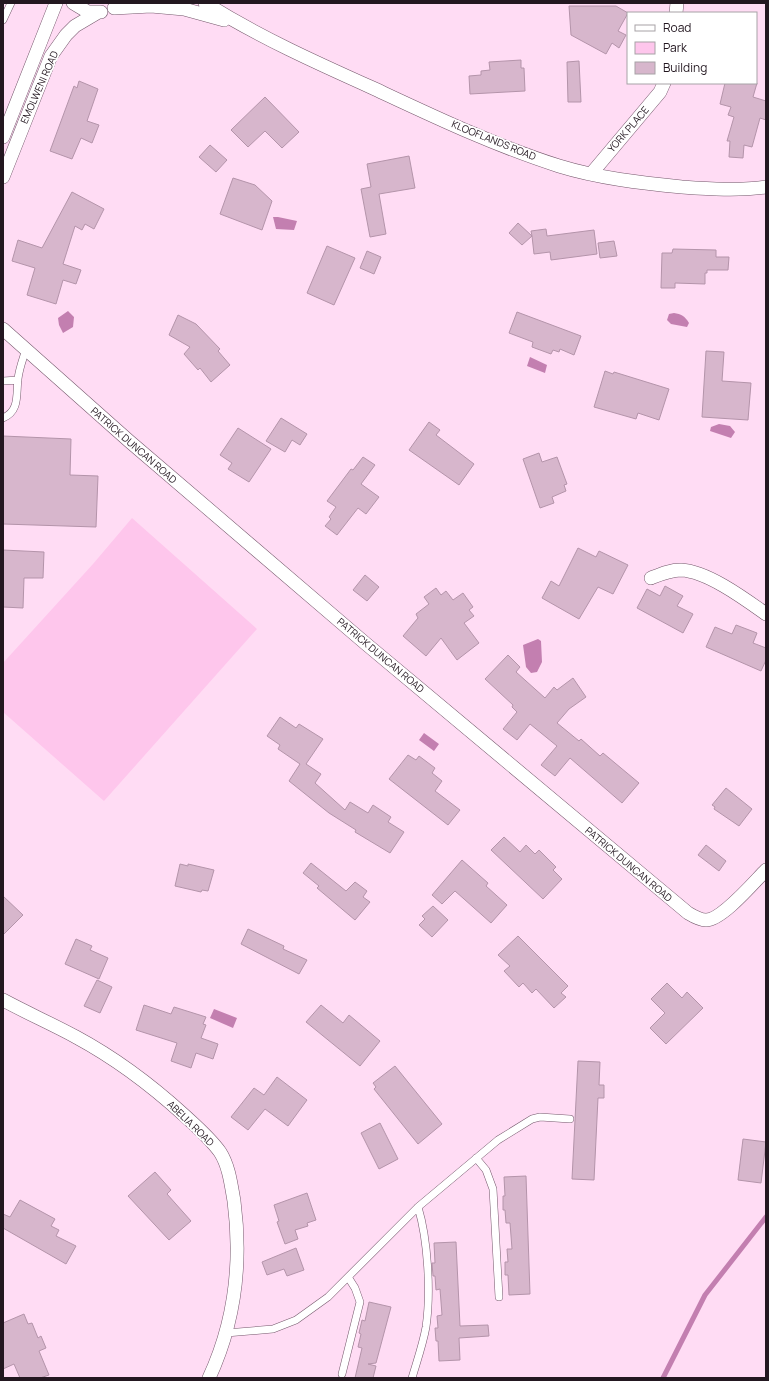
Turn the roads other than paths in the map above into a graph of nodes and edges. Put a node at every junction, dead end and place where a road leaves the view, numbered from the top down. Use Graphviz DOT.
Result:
graph roads {
  1 [pos="11,3"];
  2 [pos="56,3"];
  3 [pos="73,3"];
  4 [pos="205,3"];
  5 [pos="117,6"];
  6 [pos="97,13"];
  7 [pos="3,20"];
  8 [pos="239,24"];
  9 [pos="664,84"];
  10 [pos="3,137"];
  11 [pos="590,174"];
  12 [pos="3,177"];
  13 [pos="766,187"];
  14 [pos="3,329"];
  15 [pos="26,349"];
  16 [pos="18,380"];
  17 [pos="3,382"];
  18 [pos="3,418"];
  19 [pos="651,578"];
  20 [pos="766,614"];
  21 [pos="766,870"];
  22 [pos="3,1000"];
  23 [pos="570,1119"];
  24 [pos="476,1158"];
  25 [pos="418,1207"];
  26 [pos="348,1277"];
  27 [pos="498,1297"];
  28 [pos="226,1333"];
  29 [pos="342,1374"];
  30 [pos="209,1378"];
  31 [pos="412,1378"];
  1 -- 7 [label="lane"];
  2 -- 10 [label="street, EMOLWENI ROAD"];
  3 -- 6 [label="street"];
  4 -- 8 [label="street, KLOOFLANDS ROAD"];
  5 -- 6 [label="street, EMOLWENI ROAD"];
  5 -- 8 [label="street, KLOOFLANDS ROAD"];
  6 -- 12 [label="street, EMOLWENI ROAD"];
  8 -- 11 [label="street, KLOOFLANDS ROAD"];
  9 -- 11 [label="street, YORK PLACE"];
  11 -- 13 [label="street, KLOOFLANDS ROAD"];
  14 -- 15 [label="street, PATRICK DUNCAN ROAD"];
  15 -- 16 [label="lane"];
  15 -- 21 [label="street, PATRICK DUNCAN ROAD"];
  16 -- 17 [label="lane"];
  16 -- 18 [label="lane"];
  19 -- 20 [label="street"];
  22 -- 28 [label="street, ABELIA ROAD"];
  23 -- 24 [label="lane"];
  24 -- 25 [label="lane"];
  24 -- 27 [label="lane"];
  25 -- 26 [label="lane"];
  25 -- 31 [label="lane"];
  26 -- 28 [label="lane"];
  26 -- 29 [label="lane"];
  28 -- 30 [label="street, ABELIA ROAD"];
}
